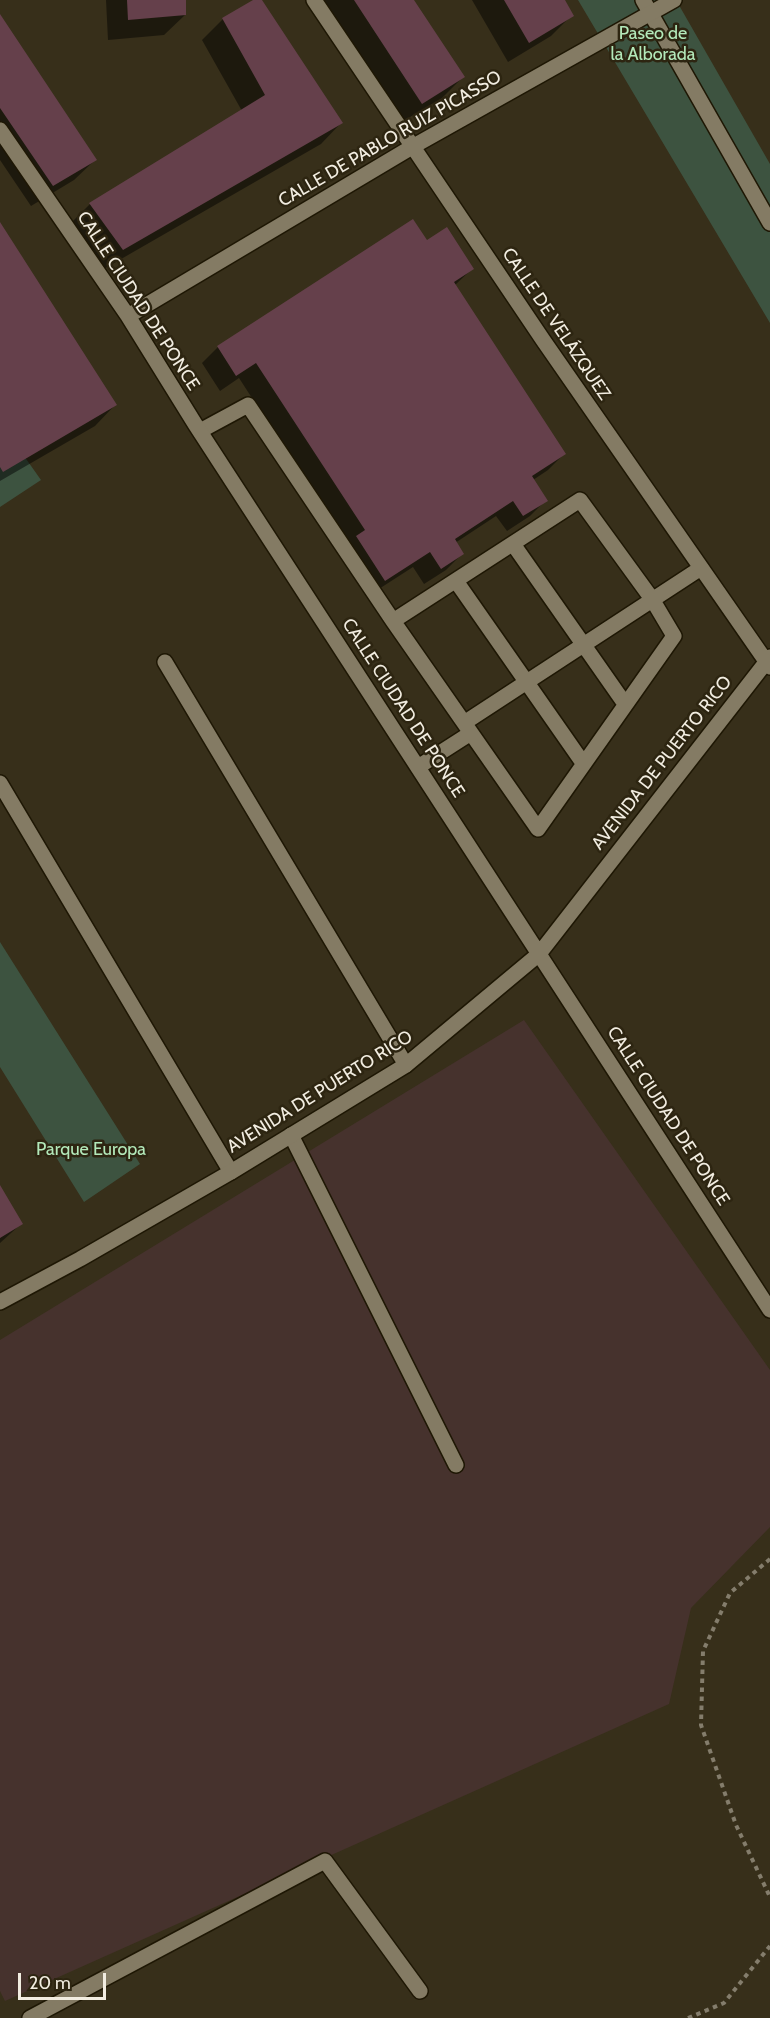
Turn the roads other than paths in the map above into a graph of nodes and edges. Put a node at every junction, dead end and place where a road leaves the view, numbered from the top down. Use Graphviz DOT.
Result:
graph roads {
  1 [pos="314,0"];
  2 [pos="674,0"];
  3 [pos="647,7"];
  4 [pos="0,130"];
  5 [pos="412,147"];
  6 [pos="770,223"];
  7 [pos="128,316"];
  8 [pos="201,431"];
  9 [pos="513,544"];
  10 [pos="701,568"];
  11 [pos="456,581"];
  12 [pos="652,600"];
  13 [pos="393,621"];
  14 [pos="584,644"];
  15 [pos="165,662"];
  16 [pos="769,662"];
  17 [pos="526,682"];
  18 [pos="626,704"];
  19 [pos="467,728"];
  20 [pos="584,764"];
  21 [pos="418,767"];
  22 [pos="0,783"];
  23 [pos="539,954"];
  24 [pos="406,1065"];
  25 [pos="291,1135"];
  26 [pos="231,1172"];
  27 [pos="0,1302"];
  28 [pos="770,1310"];
  29 [pos="456,1465"];
  30 [pos="420,1991"];
  31 [pos="30,2018"];
  1 -- 5 [label="street, CALLE DE VELÁZQUEZ"];
  2 -- 3 [label="street, CALLE DE PABLO RUIZ PICASSO"];
  3 -- 5 [label="street, CALLE DE PABLO RUIZ PICASSO"];
  3 -- 6 [label="street"];
  4 -- 7 [label="street, CALLE CIUDAD DE PONCE"];
  5 -- 7 [label="street, CALLE DE PABLO RUIZ PICASSO"];
  5 -- 10 [label="street, CALLE DE VELÁZQUEZ"];
  7 -- 8 [label="street, CALLE CIUDAD DE PONCE"];
  8 -- 13 [label="street"];
  8 -- 21 [label="street, CALLE CIUDAD DE PONCE"];
  9 -- 11 [label="street"];
  9 -- 12 [label="street"];
  9 -- 14 [label="street"];
  10 -- 12 [label="street"];
  10 -- 16 [label="street, CALLE DE VELÁZQUEZ"];
  11 -- 13 [label="street"];
  11 -- 17 [label="street"];
  12 -- 14 [label="street"];
  12 -- 18 [label="street"];
  13 -- 19 [label="street"];
  14 -- 17 [label="street"];
  14 -- 18 [label="street"];
  15 -- 24 [label="street"];
  16 -- 23 [label="street, AVENIDA DE PUERTO RICO"];
  17 -- 19 [label="street"];
  17 -- 20 [label="street"];
  18 -- 20 [label="street"];
  19 -- 20 [label="street"];
  19 -- 21 [label="street"];
  21 -- 23 [label="street, CALLE CIUDAD DE PONCE"];
  22 -- 26 [label="street"];
  23 -- 24 [label="street, AVENIDA DE PUERTO RICO"];
  23 -- 28 [label="street, CALLE CIUDAD DE PONCE"];
  24 -- 25 [label="street, AVENIDA DE PUERTO RICO"];
  25 -- 26 [label="street, AVENIDA DE PUERTO RICO"];
  25 -- 29 [label="street"];
  26 -- 27 [label="street, AVENIDA DE PUERTO RICO"];
  30 -- 31 [label="street"];
}
